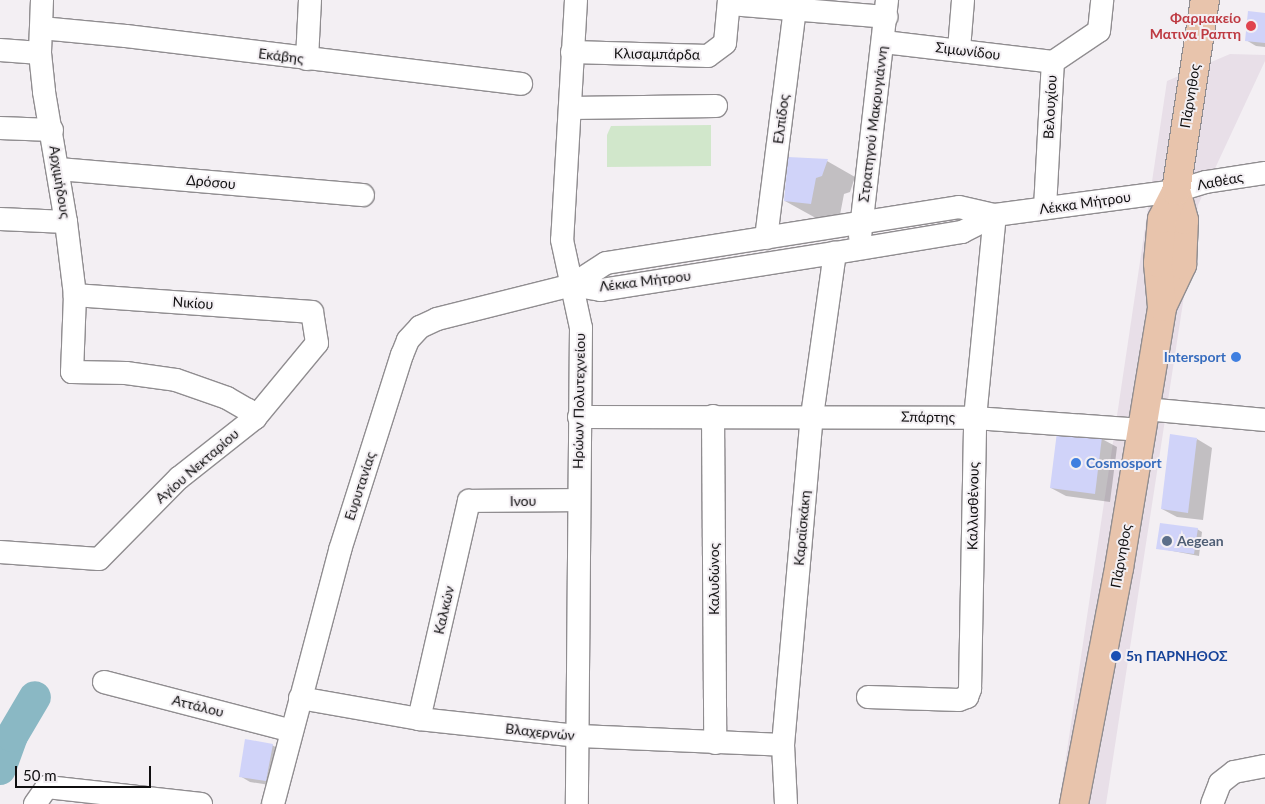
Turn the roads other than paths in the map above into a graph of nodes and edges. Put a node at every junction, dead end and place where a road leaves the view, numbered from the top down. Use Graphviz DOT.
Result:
graph roads {
  1 [pos="42,0"];
  2 [pos="310,0"];
  3 [pos="576,0"];
  4 [pos="963,0"];
  5 [pos="1102,0"];
  6 [pos="1205,0"];
  7 [pos="729,2"];
  8 [pos="795,4"];
  9 [pos="886,8"];
  10 [pos="41,28"];
  11 [pos="884,42"];
  12 [pos="958,49"];
  13 [pos="0,50"];
  14 [pos="572,52"];
  15 [pos="40,53"];
  16 [pos="307,59"];
  17 [pos="1053,62"];
  18 [pos="521,84"];
  19 [pos="716,106"];
  20 [pos="570,108"];
  21 [pos="0,128"];
  22 [pos="52,130"];
  23 [pos="58,170"];
  24 [pos="1265,173"];
  25 [pos="1176,192"];
  26 [pos="364,194"];
  27 [pos="1045,208"];
  28 [pos="995,215"];
  29 [pos="0,219"];
  30 [pos="66,222"];
  31 [pos="860,223"];
  32 [pos="766,238"];
  33 [pos="859,249"];
  34 [pos="835,253"];
  35 [pos="572,285"];
  36 [pos="75,295"];
  37 [pos="312,312"];
  38 [pos="713,416"];
  39 [pos="812,416"];
  40 [pos="579,417"];
  41 [pos="255,418"];
  42 [pos="974,418"];
  43 [pos="1143,420"];
  44 [pos="1265,420"];
  45 [pos="578,500"];
  46 [pos="469,501"];
  47 [pos="0,552"];
  48 [pos="104,682"];
  49 [pos="868,697"];
  50 [pos="300,698"];
  51 [pos="419,719"];
  52 [pos="292,731"];
  53 [pos="579,736"];
  54 [pos="715,743"];
  55 [pos="783,746"];
  56 [pos="1265,766"];
  57 [pos="36,804"];
  58 [pos="201,804"];
  59 [pos="273,804"];
  60 [pos="577,804"];
  61 [pos="786,804"];
  62 [pos="1074,804"];
  63 [pos="1212,804"];
  1 -- 10 [label="street, Αρχιμήδους"];
  2 -- 16 [label="street"];
  3 -- 14 [label="street, Ηρώων Πολυτεχνείου"];
  4 -- 12 [label="street"];
  5 -- 17 [label="street, Βελουχίου"];
  6 -- 25 [label="main road, Πάρνηθος"];
  7 -- 8 [label="street"];
  7 -- 14 [label="street, Κλισαμπάρδα"];
  8 -- 9 [label="street"];
  8 -- 32 [label="street, Ελπίδος"];
  9 -- 11 [label="street, Στρατηγού Μακρυγιάννη"];
  10 -- 15 [label="street, Αρχιμήδους"];
  10 -- 16 [label="street, Εκάβης"];
  11 -- 12 [label="street, Σιμωνίδου"];
  11 -- 31 [label="street, Στρατηγού Μακρυγιάννη"];
  12 -- 17 [label="street, Σιμωνίδου"];
  13 -- 15 [label="street"];
  14 -- 20 [label="street, Ηρώων Πολυτεχνείου"];
  15 -- 22 [label="street, Αρχιμήδους"];
  16 -- 18 [label="street, Εκάβης"];
  17 -- 27 [label="street, Βελουχίου"];
  19 -- 20 [label="street"];
  20 -- 35 [label="street, Ηρώων Πολυτεχνείου"];
  21 -- 22 [label="street"];
  22 -- 23 [label="street, Αρχιμήδους"];
  23 -- 26 [label="street, Δρόσου"];
  23 -- 30 [label="street, Αρχιμήδους"];
  24 -- 25 [label="street, Λαθέας"];
  25 -- 27 [label="street, Λέκκα Μήτρου"];
  25 -- 43 [label="main road, Πάρνηθος"];
  27 -- 28 [label="street, Λέκκα Μήτρου"];
  28 -- 31 [label="street, Λέκκα Μήτρου"];
  28 -- 33 [label="street, Λέκκα Μήτρου"];
  28 -- 42 [label="street, Καλλισθένους"];
  29 -- 30 [label="street"];
  30 -- 36 [label="street, Αρχιμήδους"];
  31 -- 32 [label="street, Λέκκα Μήτρου"];
  31 -- 33 [label="street, Στρατηγού Μακρυγιάννη"];
  32 -- 35 [label="street, Λέκκα Μήτρου"];
  33 -- 34 [label="street, Λέκκα Μήτρου"];
  34 -- 35 [label="street, Λέκκα Μήτρου"];
  34 -- 39 [label="street, Καραϊσκάκη"];
  35 -- 40 [label="street, Ηρώων Πολυτεχνείου"];
  35 -- 50 [label="street, Ευρυτανίας"];
  36 -- 37 [label="street, Νικίου"];
  36 -- 41 [label="street, Αρχιμήδους"];
  37 -- 41 [label="street, Αγίου Νεκταρίου"];
  38 -- 39 [label="street, Σπάρτης"];
  38 -- 40 [label="street, Σπάρτης"];
  38 -- 54 [label="street, Καλυδώνος"];
  39 -- 42 [label="street, Σπάρτης"];
  39 -- 55 [label="street, Καραϊσκάκη"];
  40 -- 45 [label="street, Ηρώων Πολυτεχνείου"];
  41 -- 47 [label="street, Αγίου Νεκταρίου"];
  42 -- 43 [label="street, Σπάρτης"];
  42 -- 49 [label="street, Καλλισθένους"];
  43 -- 44 [label="street, Σπάρτης"];
  43 -- 62 [label="main road, Πάρνηθος"];
  45 -- 46 [label="street, Ινου"];
  45 -- 53 [label="street, Ηρώων Πολυτεχνείου"];
  46 -- 51 [label="street, Καλκών"];
  48 -- 52 [label="street, Αττάλου"];
  50 -- 51 [label="street, Βλαχερνών"];
  50 -- 52 [label="street, Ευρυτανίας"];
  51 -- 53 [label="street, Βλαχερνών"];
  52 -- 59 [label="street, Ευρυτανίας"];
  53 -- 54 [label="street, Βλαχερνών"];
  53 -- 60 [label="street, Ηρώων Πολυτεχνείου"];
  54 -- 55 [label="street, Βλαχερνών"];
  55 -- 61 [label="street, Καραϊσκάκη"];
  56 -- 63 [label="street"];
  57 -- 58 [label="street"];
}
